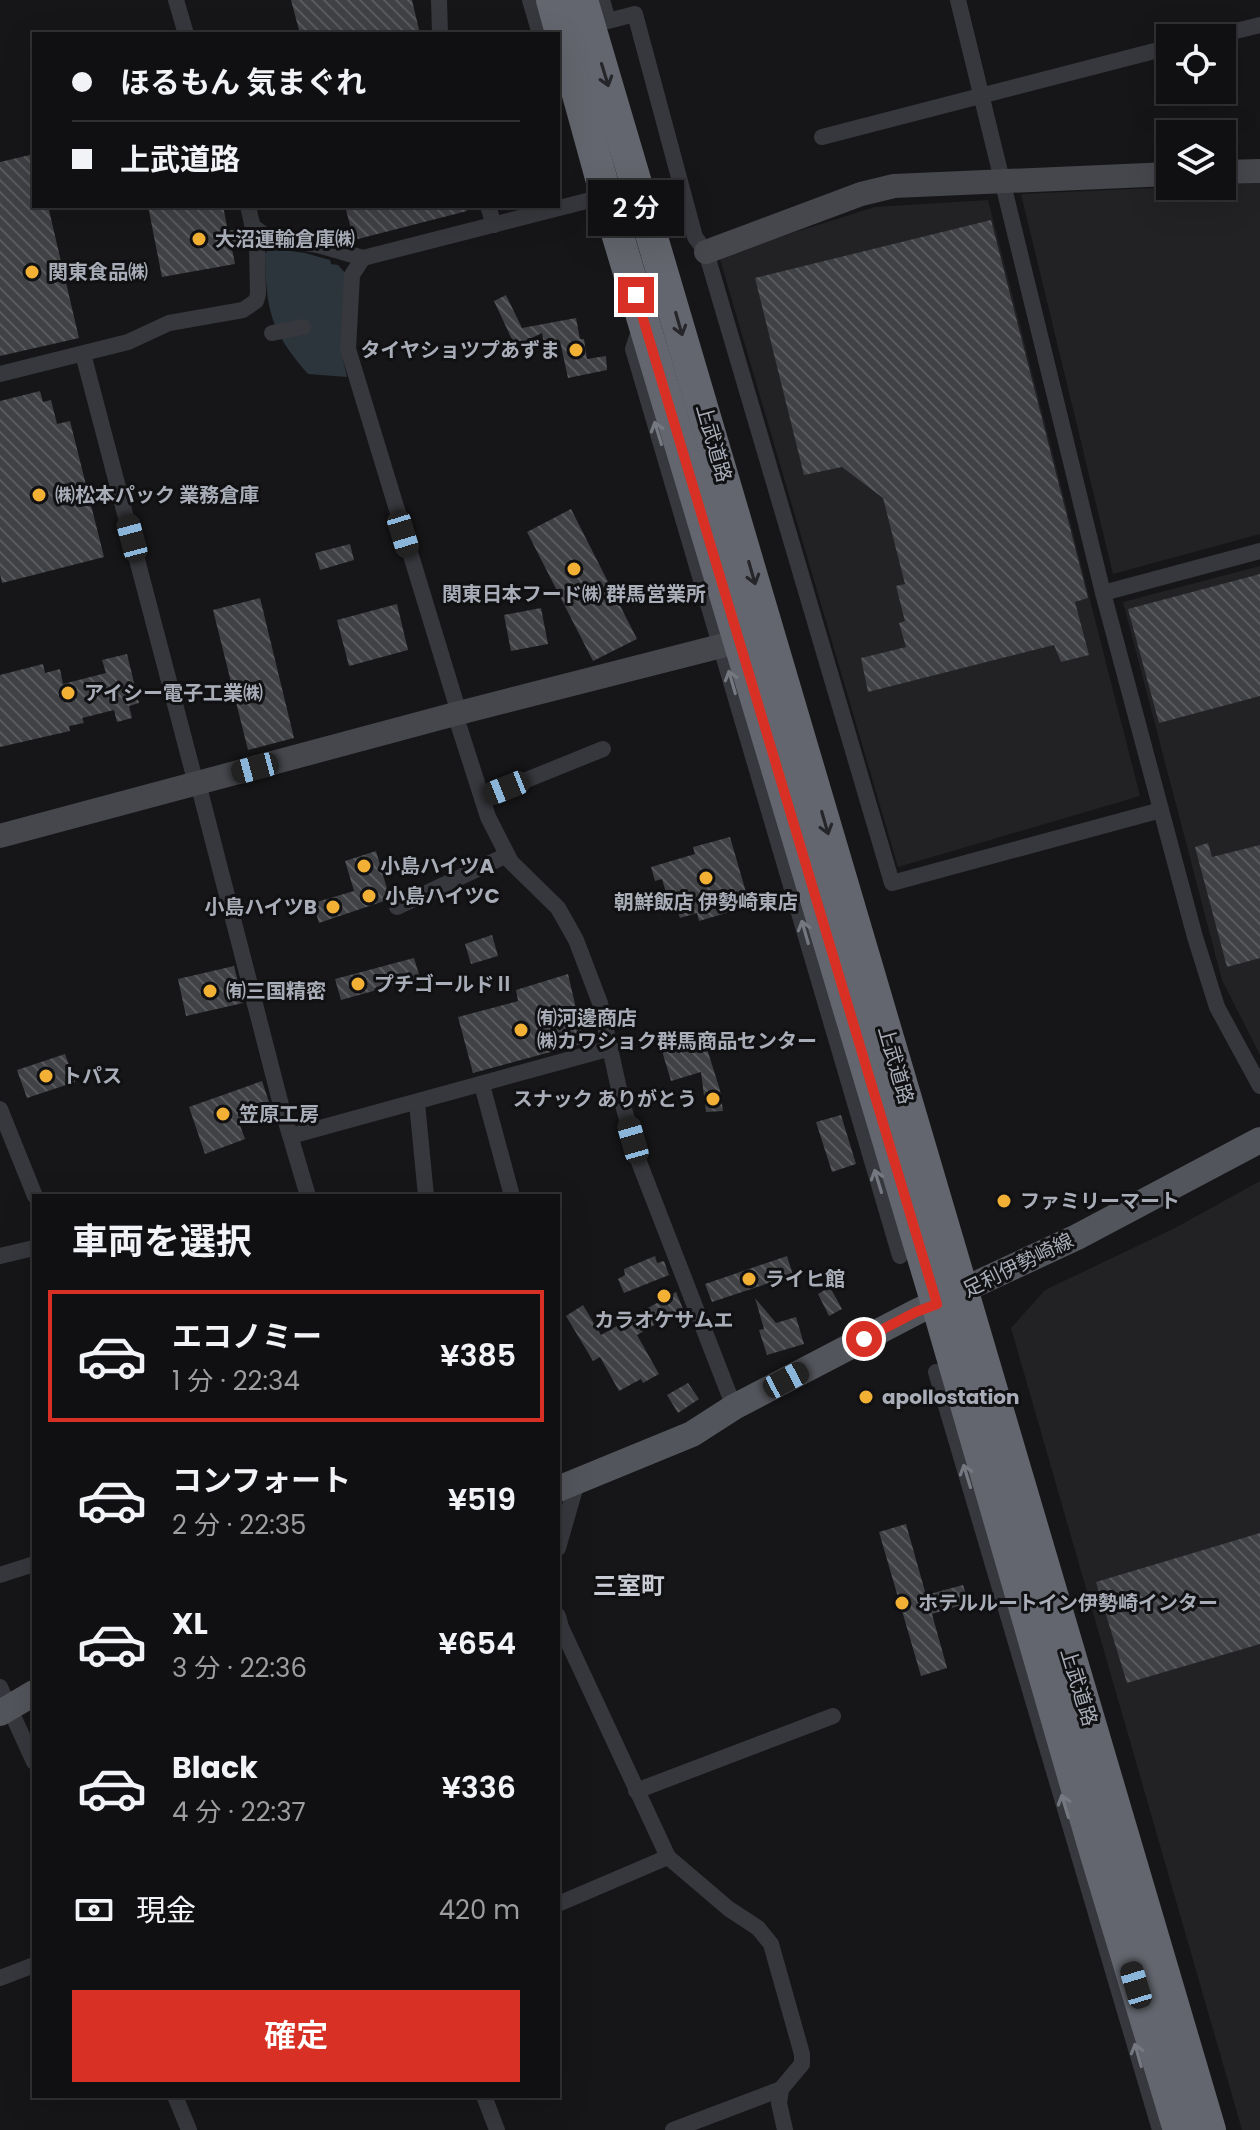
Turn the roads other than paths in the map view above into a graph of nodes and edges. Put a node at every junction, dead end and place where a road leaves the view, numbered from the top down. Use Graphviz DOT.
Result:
graph roads {
  1 [pos="176,0"];
  2 [pos="439,0"];
  3 [pos="530,0"];
  4 [pos="552,0"];
  5 [pos="582,0"];
  6 [pos="602,0"];
  7 [pos="958,0"];
  8 [pos="1260,25"];
  9 [pos="1236,31"];
  10 [pos="185,32"];
  11 [pos="440,32"];
  12 [pos="539,32"];
  13 [pos="558,32"];
  14 [pos="560,44"];
  15 [pos="1156,51"];
  16 [pos="566,77"];
  17 [pos="981,95"];
  18 [pos="822,137"];
  19 [pos="1260,171"];
  20 [pos="1236,172"];
  21 [pos="1156,174"];
  22 [pos="1002,180"];
  23 [pos="606,196"];
  24 [pos="249,208"];
  25 [pos="489,208"];
  26 [pos="560,208"];
  27 [pos="560,208"];
  28 [pos="494,225"];
  29 [pos="255,228"];
  30 [pos="706,252"];
  31 [pos="363,258"];
  32 [pos="643,319"];
  33 [pos="303,327"];
  34 [pos="272,333"];
  35 [pos="83,354"];
  36 [pos="0,374"];
  37 [pos="1260,551"];
  38 [pos="1103,593"];
  39 [pos="721,646"];
  40 [pos="457,713"];
  41 [pos="603,749"];
  42 [pos="197,783"];
  43 [pos="482,798"];
  44 [pos="1161,810"];
  45 [pos="0,836"];
  46 [pos="507,855"];
  47 [pos="397,907"];
  48 [pos="611,1048"];
  49 [pos="482,1085"];
  50 [pos="1260,1086"];
  51 [pos="854,1101"];
  52 [pos="417,1103"];
  53 [pos="0,1109"];
  54 [pos="883,1123"];
  55 [pos="291,1136"];
  56 [pos="1260,1140"];
  57 [pos="34,1194"];
  58 [pos="307,1194"];
  59 [pos="426,1194"];
  60 [pos="511,1194"];
  61 [pos="32,1248"];
  62 [pos="0,1256"];
  63 [pos="900,1256"];
  64 [pos="949,1298"];
  65 [pos="936,1372"];
  66 [pos="734,1407"];
  67 [pos="568,1486"];
  68 [pos="996,1508"];
  69 [pos="560,1536"];
  70 [pos="986,1539"];
  71 [pos="32,1565"];
  72 [pos="0,1575"];
  73 [pos="560,1623"];
  74 [pos="32,1694"];
  75 [pos="3,1702"];
  76 [pos="833,1716"];
  77 [pos="32,1758"];
  78 [pos="636,1791"];
  79 [pos="668,1857"];
  80 [pos="560,1903"];
  81 [pos="32,1966"];
  82 [pos="0,1978"];
  83 [pos="781,2089"];
  84 [pos="176,2098"];
  85 [pos="485,2098"];
  86 [pos="189,2130"];
  87 [pos="497,2130"];
  88 [pos="673,2130"];
  89 [pos="785,2130"];
  90 [pos="1160,2130"];
  91 [pos="1179,2130"];
  92 [pos="1210,2130"];
  1 -- 10 [label="street"];
  2 -- 11 [label="street"];
  3 -- 12 [label="street"];
  4 -- 13 [label="highway, 上武道路"];
  5 -- 64 [label="highway, 上武道路, one-way"];
  6 -- 30 [label="street"];
  7 -- 17 [label="street"];
  8 -- 9 [label="street"];
  14 -- 16 [label="highway, 上武道路"];
  15 -- 17 [label="street"];
  16 -- 23 [label="highway, 上武道路"];
  17 -- 18 [label="street"];
  17 -- 22 [label="street"];
  19 -- 20 [label="street"];
  21 -- 22 [label="street"];
  22 -- 30 [label="street"];
  22 -- 38 [label="street"];
  23 -- 26 [label="street"];
  23 -- 32 [label="highway, 上武道路"];
  24 -- 29 [label="street"];
  25 -- 28 [label="street"];
  27 -- 28 [label="street"];
  28 -- 31 [label="street"];
  29 -- 31 [label="street"];
  29 -- 35 [label="street"];
  30 -- 44 [label="street"];
  31 -- 40 [label="street"];
  39 -- 32 [label="street, one-way"];
  32 -- 54 [label="highway, 上武道路"];
  33 -- 34 [label="street"];
  35 -- 36 [label="street"];
  35 -- 42 [label="street"];
  37 -- 38 [label="street"];
  38 -- 44 [label="street"];
  39 -- 40 [label="street"];
  51 -- 39 [label="street, one-way"];
  40 -- 42 [label="street"];
  40 -- 43 [label="street"];
  41 -- 43 [label="street"];
  42 -- 45 [label="street"];
  42 -- 55 [label="street"];
  43 -- 46 [label="street"];
  44 -- 50 [label="street"];
  46 -- 47 [label="street"];
  46 -- 48 [label="street"];
  48 -- 49 [label="street"];
  48 -- 66 [label="street"];
  49 -- 52 [label="street"];
  49 -- 60 [label="street"];
  51 -- 54 [label="street"];
  63 -- 51 [label="street, one-way"];
  52 -- 55 [label="street"];
  52 -- 59 [label="street"];
  53 -- 57 [label="street"];
  54 -- 64 [label="highway, 上武道路"];
  55 -- 58 [label="street"];
  56 -- 64 [label="main road, 足利伊勢崎線"];
  61 -- 62 [label="street"];
  64 -- 66 [label="main road, 足利伊勢崎線"];
  64 -- 68 [label="highway, 上武道路"];
  64 -- 92 [label="highway, 上武道路"];
  70 -- 65 [label="street, one-way"];
  66 -- 67 [label="main road, 足利伊勢崎線"];
  67 -- 69 [label="street"];
  68 -- 70 [label="street"];
  68 -- 91 [label="highway, 上武道路"];
  90 -- 70 [label="street, one-way"];
  71 -- 72 [label="street"];
  73 -- 78 [label="street"];
  74 -- 75 [label="main road"];
  75 -- 77 [label="street"];
  76 -- 78 [label="street"];
  78 -- 79 [label="street"];
  79 -- 80 [label="street"];
  79 -- 83 [label="street"];
  81 -- 82 [label="street"];
  83 -- 88 [label="street"];
  83 -- 89 [label="street"];
  84 -- 86 [label="street"];
  85 -- 87 [label="street"];
}
